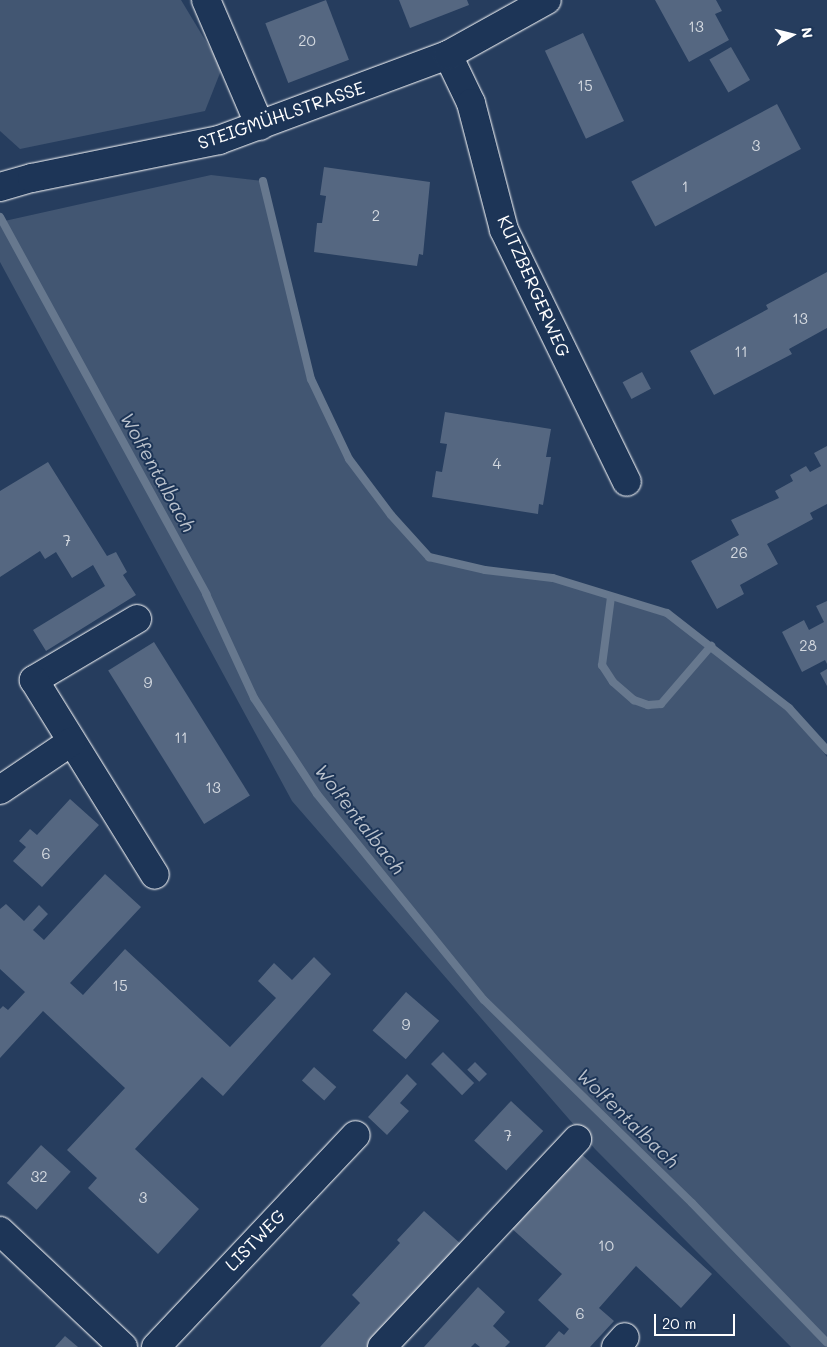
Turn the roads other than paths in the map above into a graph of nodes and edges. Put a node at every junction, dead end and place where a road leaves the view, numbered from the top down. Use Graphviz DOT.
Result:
graph roads {
  1 [pos="206,0"];
  2 [pos="547,0"];
  3 [pos="448,55"];
  4 [pos="260,126"];
  5 [pos="0,187"];
  6 [pos="627,482"];
  7 [pos="137,619"];
  8 [pos="71,742"];
  9 [pos="0,790"];
  10 [pos="155,875"];
  11 [pos="356,1135"];
  12 [pos="577,1139"];
  13 [pos="0,1231"];
  14 [pos="123,1347"];
  15 [pos="156,1347"];
  16 [pos="382,1347"];
  1 -- 4 [label="street"];
  2 -- 3 [label="street, STEIGMÜHLSTRASSE"];
  3 -- 4 [label="street, STEIGMÜHLSTRASSE"];
  3 -- 6 [label="street, KUTZBERGERWEG"];
  4 -- 5 [label="street, STEIGMÜHLSTRASSE"];
  7 -- 8 [label="street"];
  8 -- 9 [label="street"];
  8 -- 10 [label="street"];
  11 -- 15 [label="street, LISTWEG"];
  12 -- 16 [label="street"];
  13 -- 14 [label="street"];
}
